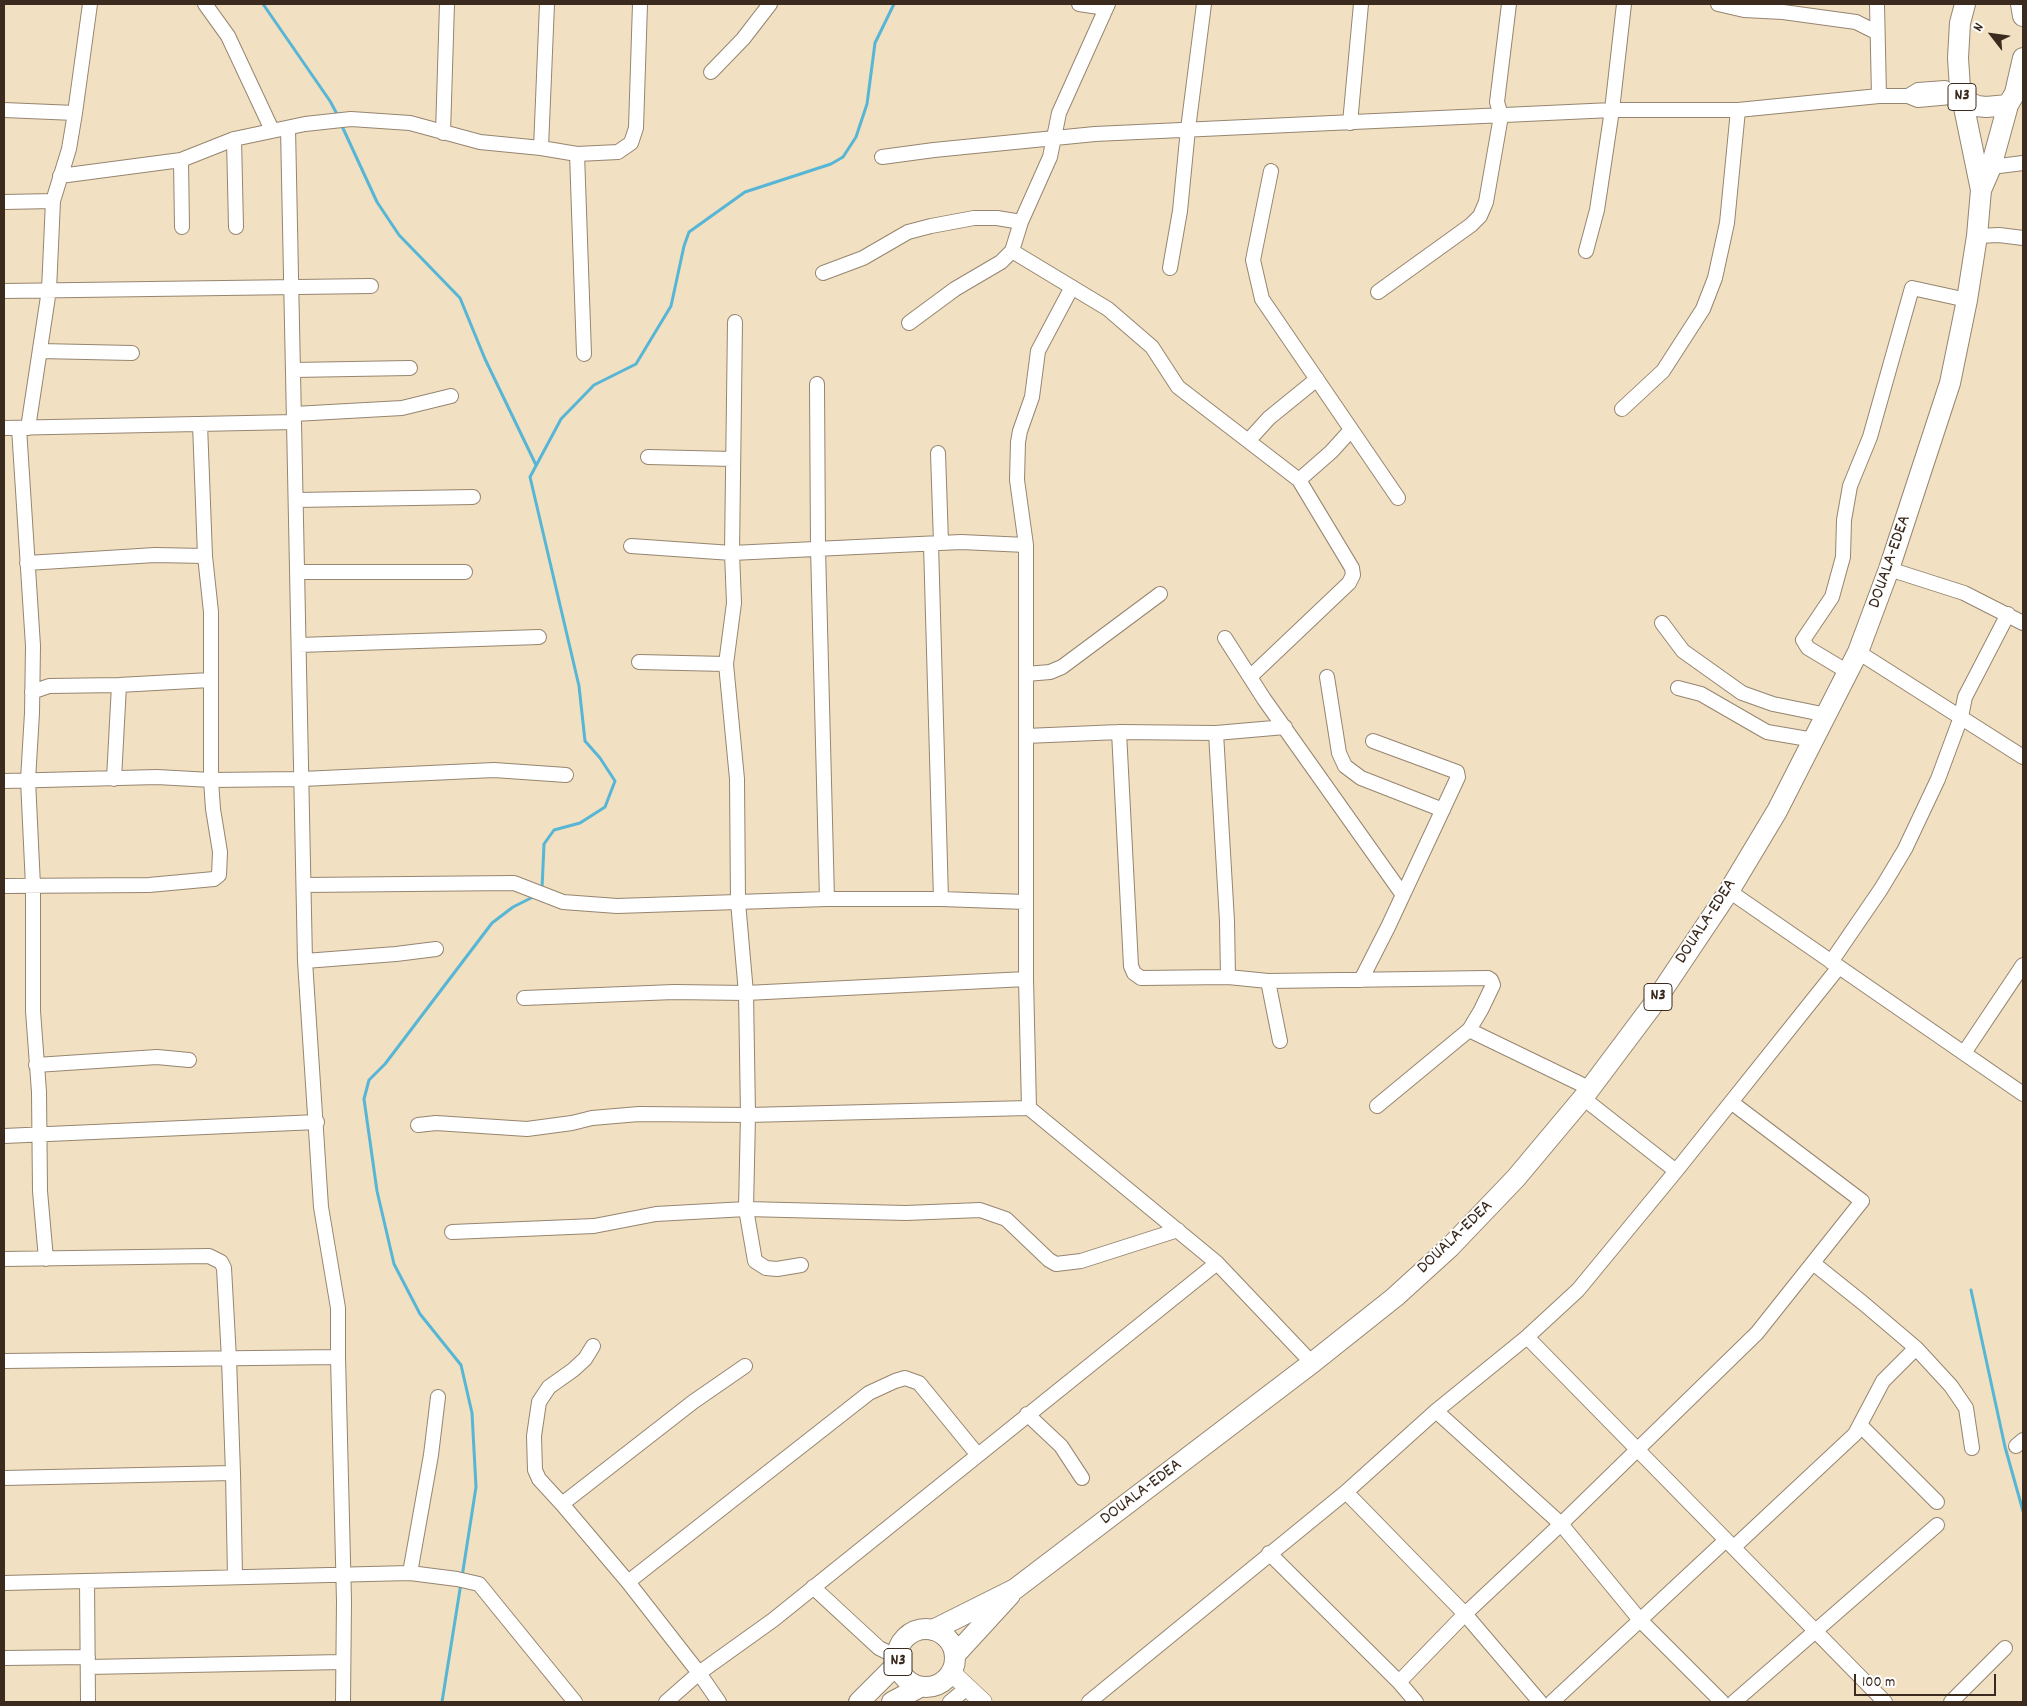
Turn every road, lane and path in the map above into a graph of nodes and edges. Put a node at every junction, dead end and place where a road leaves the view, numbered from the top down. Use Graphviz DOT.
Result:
graph roads {
  1 [pos="90,4"];
  2 [pos="205,4"];
  3 [pos="447,4"];
  4 [pos="547,4"];
  5 [pos="640,4"];
  6 [pos="770,4"];
  7 [pos="1079,4"];
  8 [pos="1204,4"];
  9 [pos="1361,4"];
  10 [pos="1508,4"];
  11 [pos="1624,4"];
  12 [pos="1718,4"];
  13 [pos="1877,4"];
  14 [pos="1965,4"];
  15 [pos="2021,4"];
  16 [pos="1107,6"];
  17 [pos="2023,16"];
  18 [pos="1876,32"];
  19 [pos="2023,58"];
  20 [pos="711,72"];
  21 [pos="1961,92"];
  22 [pos="1879,96"];
  23 [pos="2008,105"];
  24 [pos="4,110"];
  25 [pos="1612,110"];
  26 [pos="1738,110"];
  27 [pos="75,113"];
  28 [pos="1501,116"];
  29 [pos="1350,123"];
  30 [pos="288,128"];
  31 [pos="1188,129"];
  32 [pos="272,130"];
  33 [pos="443,133"];
  34 [pos="1053,137"];
  35 [pos="234,139"];
  36 [pos="541,148"];
  37 [pos="577,154"];
  38 [pos="882,157"];
  39 [pos="180,160"];
  40 [pos="2023,163"];
  41 [pos="1991,167"];
  42 [pos="1271,170"];
  43 [pos="60,176"];
  44 [pos="1981,190"];
  45 [pos="53,201"];
  46 [pos="4,202"];
  47 [pos="1021,222"];
  48 [pos="182,227"];
  49 [pos="236,227"];
  50 [pos="1977,236"];
  51 [pos="2023,238"];
  52 [pos="1012,251"];
  53 [pos="1586,251"];
  54 [pos="1170,268"];
  55 [pos="823,273"];
  56 [pos="370,286"];
  57 [pos="292,287"];
  58 [pos="1072,287"];
  59 [pos="49,290"];
  60 [pos="4,291"];
  61 [pos="1378,292"];
  62 [pos="1967,300"];
  63 [pos="735,322"];
  64 [pos="909,323"];
  65 [pos="40,351"];
  66 [pos="132,353"];
  67 [pos="584,354"];
  68 [pos="410,368"];
  69 [pos="293,370"];
  70 [pos="1317,379"];
  71 [pos="817,384"];
  72 [pos="451,396"];
  73 [pos="1622,409"];
  74 [pos="294,418"];
  75 [pos="200,424"];
  76 [pos="4,428"];
  77 [pos="24,428"];
  78 [pos="1351,430"];
  79 [pos="1249,440"];
  80 [pos="938,453"];
  81 [pos="648,457"];
  82 [pos="733,459"];
  83 [pos="1299,480"];
  84 [pos="472,497"];
  85 [pos="1398,498"];
  86 [pos="296,500"];
  87 [pos="936,544"];
  88 [pos="1026,545"];
  89 [pos="631,546"];
  90 [pos="818,548"];
  91 [pos="732,553"];
  92 [pos="206,556"];
  93 [pos="27,563"];
  94 [pos="1889,569"];
  95 [pos="298,572"];
  96 [pos="465,572"];
  97 [pos="1160,594"];
  98 [pos="2008,614"];
  99 [pos="1662,623"];
  100 [pos="2023,623"];
  101 [pos="539,637"];
  102 [pos="1225,638"];
  103 [pos="299,645"];
  104 [pos="1858,652"];
  105 [pos="639,662"];
  106 [pos="726,664"];
  107 [pos="1848,672"];
  108 [pos="1026,674"];
  109 [pos="1250,677"];
  110 [pos="1327,677"];
  111 [pos="210,680"];
  112 [pos="119,685"];
  113 [pos="1678,688"];
  114 [pos="32,692"];
  115 [pos="1827,715"];
  116 [pos="1961,717"];
  117 [pos="1285,727"];
  118 [pos="1119,732"];
  119 [pos="1216,733"];
  120 [pos="1026,736"];
  121 [pos="1814,740"];
  122 [pos="1373,741"];
  123 [pos="2023,757"];
  124 [pos="566,775"];
  125 [pos="114,779"];
  126 [pos="302,779"];
  127 [pos="28,780"];
  128 [pos="211,780"];
  129 [pos="4,781"];
  130 [pos="1443,810"];
  131 [pos="304,885"];
  132 [pos="4,886"];
  133 [pos="33,886"];
  134 [pos="1729,891"];
  135 [pos="1403,895"];
  136 [pos="828,899"];
  137 [pos="941,899"];
  138 [pos="738,902"];
  139 [pos="1026,902"];
  140 [pos="436,949"];
  141 [pos="305,961"];
  142 [pos="1835,964"];
  143 [pos="2023,965"];
  144 [pos="1228,977"];
  145 [pos="1026,979"];
  146 [pos="1361,980"];
  147 [pos="1268,981"];
  148 [pos="746,993"];
  149 [pos="524,998"];
  150 [pos="1469,1030"];
  151 [pos="1280,1041"];
  152 [pos="1964,1053"];
  153 [pos="189,1060"];
  154 [pos="36,1065"];
  155 [pos="1586,1093"];
  156 [pos="2023,1094"];
  157 [pos="1731,1102"];
  158 [pos="1377,1106"];
  159 [pos="1029,1108"];
  160 [pos="748,1115"];
  161 [pos="317,1122"];
  162 [pos="418,1124"];
  163 [pos="38,1135"];
  164 [pos="4,1136"];
  165 [pos="1676,1171"];
  166 [pos="746,1209"];
  167 [pos="1178,1230"];
  168 [pos="452,1232"];
  169 [pos="46,1258"];
  170 [pos="4,1259"];
  171 [pos="1217,1263"];
  172 [pos="1813,1263"];
  173 [pos="801,1265"];
  174 [pos="1527,1337"];
  175 [pos="593,1346"];
  176 [pos="1916,1348"];
  177 [pos="338,1357"];
  178 [pos="229,1359"];
  179 [pos="4,1361"];
  180 [pos="1312,1363"];
  181 [pos="744,1366"];
  182 [pos="438,1397"];
  183 [pos="1436,1411"];
  184 [pos="1026,1414"];
  185 [pos="1860,1425"];
  186 [pos="1972,1448"];
  187 [pos="1637,1449"];
  188 [pos="977,1454"];
  189 [pos="234,1473"];
  190 [pos="4,1478"];
  191 [pos="1082,1478"];
  192 [pos="1346,1492"];
  193 [pos="1937,1502"];
  194 [pos="562,1504"];
  195 [pos="1561,1524"];
  196 [pos="1938,1525"];
  197 [pos="1730,1544"];
  198 [pos="1269,1553"];
  199 [pos="410,1572"];
  200 [pos="343,1574"];
  201 [pos="235,1576"];
  202 [pos="88,1581"];
  203 [pos="4,1582"];
  204 [pos="628,1582"];
  205 [pos="813,1587"];
  206 [pos="1015,1589"];
  207 [pos="1465,1614"];
  208 [pos="1640,1620"];
  209 [pos="933,1630"];
  210 [pos="1816,1631"];
  211 [pos="2005,1648"];
  212 [pos="4,1658"];
  213 [pos="897,1660"];
  214 [pos="88,1662"];
  215 [pos="342,1662"];
  216 [pos="953,1664"];
  217 [pos="699,1673"];
  218 [pos="1399,1682"];
  219 [pos="920,1687"];
  220 [pos="967,1688"];
  221 [pos="88,1702"];
  222 [pos="342,1702"];
  223 [pos="575,1702"];
  224 [pos="666,1702"];
  225 [pos="720,1702"];
  226 [pos="859,1702"];
  227 [pos="892,1702"];
  228 [pos="950,1702"];
  229 [pos="983,1702"];
  230 [pos="1089,1702"];
  231 [pos="1416,1702"];
  232 [pos="1540,1702"];
  233 [pos="1552,1702"];
  234 [pos="1722,1702"];
  235 [pos="1734,1702"];
  236 [pos="1885,1702"];
  237 [pos="1951,1702"];
  1 -- 27 [label="street"];
  2 -- 32 [label="street"];
  3 -- 33 [label="street"];
  4 -- 36 [label="street"];
  5 -- 37 [label="street"];
  6 -- 20 [label="street"];
  7 -- 16 [label="street"];
  8 -- 31 [label="street"];
  9 -- 29 [label="street"];
  10 -- 28 [label="street"];
  11 -- 25 [label="street"];
  12 -- 18 [label="street"];
  13 -- 18 [label="street"];
  14 -- 21 [label="highway, DOUALA-EDEA / N3"];
  15 -- 17 [label="highway"];
  16 -- 34 [label="street"];
  18 -- 22 [label="street"];
  19 -- 23 [label="highway, DOUALA-EDEA / N3"];
  21 -- 22 [label="street"];
  21 -- 23 [label="highway"];
  21 -- 44 [label="highway, DOUALA-EDEA / N3"];
  22 -- 26 [label="street"];
  23 -- 41 [label="highway, DOUALA-EDEA / N3"];
  24 -- 27 [label="street"];
  25 -- 26 [label="street"];
  25 -- 28 [label="street"];
  25 -- 53 [label="street"];
  26 -- 73 [label="street"];
  27 -- 43 [label="street"];
  28 -- 29 [label="street"];
  28 -- 61 [label="street"];
  29 -- 31 [label="street"];
  30 -- 32 [label="street"];
  30 -- 33 [label="street"];
  30 -- 57 [label="street"];
  31 -- 34 [label="street"];
  31 -- 54 [label="street"];
  32 -- 35 [label="street"];
  33 -- 36 [label="street"];
  34 -- 38 [label="street"];
  34 -- 47 [label="street"];
  35 -- 39 [label="street"];
  35 -- 49 [label="street"];
  36 -- 37 [label="street"];
  37 -- 67 [label="street"];
  39 -- 43 [label="street"];
  39 -- 48 [label="street"];
  40 -- 41 [label="street"];
  41 -- 44 [label="highway, DOUALA-EDEA / N3"];
  42 -- 70 [label="street"];
  43 -- 45 [label="street"];
  44 -- 50 [label="highway, DOUALA-EDEA / N3"];
  45 -- 46 [label="street"];
  45 -- 59 [label="street"];
  47 -- 52 [label="street"];
  47 -- 55 [label="street"];
  50 -- 51 [label="street"];
  50 -- 62 [label="highway, DOUALA-EDEA / N3"];
  52 -- 58 [label="street"];
  52 -- 64 [label="street"];
  56 -- 57 [label="street"];
  57 -- 59 [label="street"];
  57 -- 69 [label="street"];
  58 -- 79 [label="street"];
  58 -- 88 [label="street"];
  59 -- 60 [label="street"];
  59 -- 65 [label="street"];
  62 -- 94 [label="highway, DOUALA-EDEA / N3"];
  62 -- 107 [label="street"];
  63 -- 82 [label="street"];
  65 -- 66 [label="street"];
  65 -- 77 [label="street"];
  68 -- 69 [label="street"];
  69 -- 74 [label="street"];
  70 -- 78 [label="street"];
  70 -- 79 [label="street"];
  71 -- 90 [label="street"];
  72 -- 74 [label="street"];
  74 -- 75 [label="street"];
  74 -- 86 [label="street"];
  75 -- 77 [label="street"];
  75 -- 92 [label="street"];
  76 -- 77 [label="street"];
  77 -- 93 [label="street"];
  78 -- 83 [label="street"];
  78 -- 85 [label="street"];
  79 -- 83 [label="street"];
  80 -- 87 [label="street"];
  81 -- 82 [label="street"];
  82 -- 91 [label="street"];
  83 -- 109 [label="street"];
  84 -- 86 [label="street"];
  86 -- 95 [label="street"];
  87 -- 88 [label="street"];
  87 -- 90 [label="street"];
  87 -- 137 [label="street"];
  88 -- 108 [label="street"];
  89 -- 91 [label="street"];
  90 -- 91 [label="street"];
  90 -- 136 [label="street"];
  91 -- 106 [label="street"];
  92 -- 93 [label="street"];
  92 -- 111 [label="street"];
  93 -- 114 [label="street"];
  94 -- 98 [label="street"];
  94 -- 104 [label="highway, DOUALA-EDEA / N3"];
  95 -- 96 [label="street"];
  95 -- 103 [label="street"];
  97 -- 108 [label="street"];
  98 -- 100 [label="street"];
  98 -- 116 [label="street"];
  99 -- 115 [label="street"];
  101 -- 103 [label="street"];
  102 -- 109 [label="street"];
  103 -- 126 [label="street"];
  104 -- 107 [label="highway, DOUALA-EDEA / N3"];
  104 -- 116 [label="street"];
  105 -- 106 [label="street"];
  106 -- 138 [label="street"];
  107 -- 115 [label="highway, DOUALA-EDEA / N3"];
  108 -- 120 [label="street"];
  109 -- 117 [label="street"];
  110 -- 130 [label="street"];
  111 -- 112 [label="street"];
  111 -- 128 [label="street"];
  112 -- 114 [label="street"];
  112 -- 125 [label="street"];
  113 -- 121 [label="street"];
  114 -- 127 [label="street"];
  115 -- 121 [label="highway, DOUALA-EDEA / N3"];
  116 -- 123 [label="street"];
  116 -- 142 [label="street"];
  117 -- 119 [label="street"];
  117 -- 135 [label="street"];
  118 -- 119 [label="street"];
  118 -- 120 [label="street"];
  118 -- 144 [label="street"];
  119 -- 144 [label="street"];
  120 -- 139 [label="street"];
  121 -- 134 [label="highway, DOUALA-EDEA / N3"];
  122 -- 130 [label="street"];
  124 -- 126 [label="street"];
  125 -- 127 [label="street"];
  125 -- 128 [label="street"];
  126 -- 128 [label="street"];
  126 -- 131 [label="street"];
  127 -- 129 [label="street"];
  127 -- 133 [label="street"];
  128 -- 133 [label="street"];
  130 -- 135 [label="street"];
  131 -- 138 [label="street"];
  131 -- 141 [label="street"];
  132 -- 133 [label="street"];
  133 -- 154 [label="street"];
  134 -- 142 [label="street"];
  134 -- 155 [label="highway, DOUALA-EDEA / N3"];
  135 -- 146 [label="street"];
  136 -- 137 [label="street"];
  136 -- 138 [label="street"];
  137 -- 139 [label="street"];
  138 -- 148 [label="street"];
  139 -- 145 [label="street"];
  140 -- 141 [label="street"];
  141 -- 161 [label="street"];
  142 -- 152 [label="street"];
  142 -- 157 [label="street"];
  143 -- 152 [label="street"];
  144 -- 147 [label="street"];
  145 -- 148 [label="street"];
  145 -- 159 [label="street"];
  146 -- 147 [label="street"];
  146 -- 150 [label="street"];
  147 -- 151 [label="street"];
  148 -- 149 [label="street"];
  148 -- 160 [label="street"];
  150 -- 155 [label="street"];
  150 -- 158 [label="street"];
  152 -- 156 [label="street"];
  153 -- 154 [label="street"];
  154 -- 163 [label="street"];
  155 -- 165 [label="street"];
  155 -- 180 [label="highway, DOUALA-EDEA / N3"];
  157 -- 165 [label="street"];
  157 -- 172 [label="street"];
  159 -- 160 [label="street"];
  159 -- 167 [label="street"];
  160 -- 162 [label="street"];
  160 -- 166 [label="street"];
  161 -- 163 [label="street"];
  161 -- 177 [label="street"];
  163 -- 164 [label="street"];
  163 -- 169 [label="street"];
  165 -- 174 [label="street"];
  166 -- 167 [label="street"];
  166 -- 168 [label="street"];
  166 -- 173 [label="street"];
  167 -- 171 [label="street"];
  169 -- 170 [label="street"];
  169 -- 178 [label="street"];
  171 -- 180 [label="street"];
  171 -- 184 [label="street"];
  172 -- 176 [label="street"];
  172 -- 187 [label="street"];
  174 -- 183 [label="street"];
  174 -- 187 [label="street"];
  175 -- 194 [label="street"];
  176 -- 185 [label="street"];
  176 -- 186 [label="street"];
  177 -- 178 [label="street"];
  177 -- 200 [label="street"];
  178 -- 179 [label="street"];
  178 -- 189 [label="street"];
  180 -- 206 [label="highway, DOUALA-EDEA / N3"];
  181 -- 194 [label="street"];
  182 -- 199 [label="street"];
  183 -- 192 [label="street"];
  183 -- 195 [label="street"];
  184 -- 188 [label="street"];
  184 -- 191 [label="street"];
  185 -- 193 [label="street"];
  185 -- 197 [label="street"];
  187 -- 195 [label="street"];
  187 -- 197 [label="street"];
  188 -- 204 [label="street"];
  188 -- 205 [label="street"];
  189 -- 190 [label="street"];
  189 -- 201 [label="street"];
  192 -- 198 [label="street"];
  192 -- 207 [label="street"];
  194 -- 204 [label="street"];
  195 -- 207 [label="street"];
  195 -- 208 [label="street"];
  196 -- 210 [label="street"];
  197 -- 208 [label="street"];
  197 -- 210 [label="street"];
  198 -- 218 [label="street"];
  198 -- 230 [label="street"];
  199 -- 200 [label="street"];
  199 -- 223 [label="street"];
  200 -- 201 [label="street"];
  200 -- 215 [label="street"];
  201 -- 202 [label="street"];
  202 -- 203 [label="street"];
  202 -- 214 [label="street"];
  204 -- 217 [label="street"];
  205 -- 213 [label="street"];
  205 -- 217 [label="street"];
  206 -- 209 [label="highway, DOUALA-EDEA / N3"];
  206 -- 216 [label="highway, DOUALA-EDEA / N3"];
  207 -- 218 [label="street"];
  207 -- 232 [label="street"];
  208 -- 233 [label="street"];
  208 -- 234 [label="street"];
  209 -- 213 [label="highway, N3"];
  209 -- 216 [label="highway"];
  210 -- 235 [label="street"];
  210 -- 236 [label="street"];
  211 -- 237 [label="street"];
  212 -- 214 [label="street"];
  213 -- 219 [label="highway, N3"];
  213 -- 226 [label="highway, N3"];
  214 -- 215 [label="street"];
  214 -- 221 [label="street"];
  215 -- 222 [label="street"];
  216 -- 219 [label="highway, N3"];
  216 -- 220 [label="main road"];
  217 -- 224 [label="street"];
  217 -- 225 [label="street"];
  218 -- 231 [label="street"];
  219 -- 227 [label="highway, N3"];
  220 -- 228 [label="street"];
  220 -- 229 [label="main road"];
}
